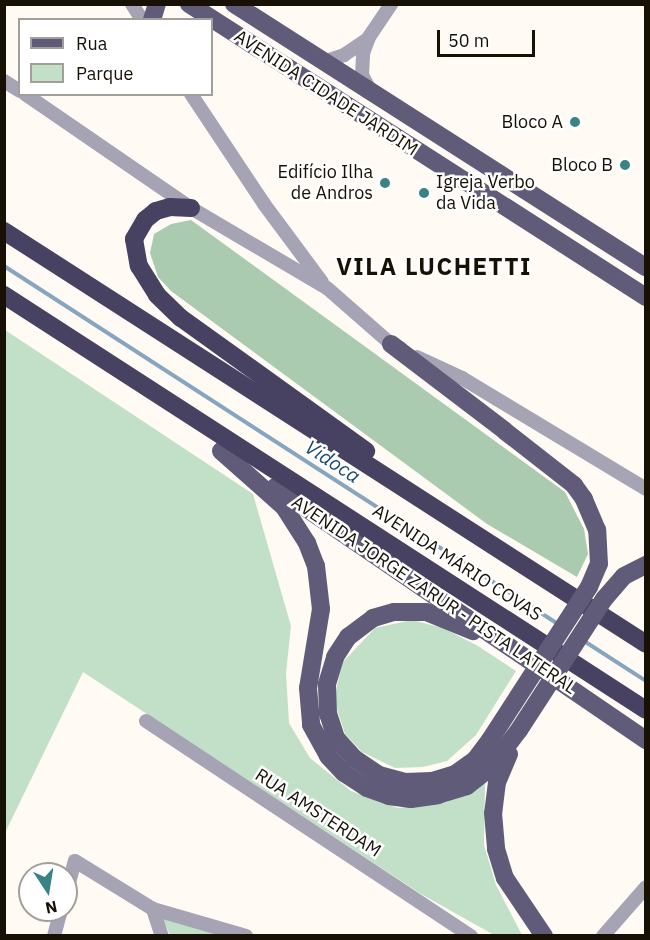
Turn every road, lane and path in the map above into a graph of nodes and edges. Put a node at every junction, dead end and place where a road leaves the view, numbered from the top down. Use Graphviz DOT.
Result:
graph roads {
  1 [pos="132,4"];
  2 [pos="189,4"];
  3 [pos="234,4"];
  4 [pos="391,4"];
  5 [pos="141,18"];
  6 [pos="211,18"];
  7 [pos="213,19"];
  8 [pos="369,37"];
  9 [pos="323,62"];
  10 [pos="4,81"];
  11 [pos="18,90"];
  12 [pos="370,90"];
  13 [pos="27,96"];
  14 [pos="192,96"];
  15 [pos="191,208"];
  16 [pos="4,231"];
  17 [pos="645,267"];
  18 [pos="327,288"];
  19 [pos="4,295"];
  20 [pos="645,297"];
  21 [pos="391,344"];
  22 [pos="122,372"];
  23 [pos="221,451"];
  24 [pos="645,489"];
  25 [pos="414,494"];
  26 [pos="645,565"];
  27 [pos="645,644"];
  28 [pos="514,649"];
  29 [pos="645,710"];
  30 [pos="146,721"];
  31 [pos="519,730"];
  32 [pos="645,740"];
  33 [pos="78,863"];
  34 [pos="645,887"];
  35 [pos="153,909"];
  36 [pos="241,935"];
  37 [pos="162,936"];
  38 [pos="471,936"];
  39 [pos="544,936"];
  40 [pos="603,936"];
  1 -- 5 [label="street"];
  2 -- 6 [label="main road, AVENIDA CIDADE JARDIM"];
  3 -- 9 [label="main road, AVENIDA CIDADE JARDIM"];
  4 -- 8 [label="street"];
  7 -- 20 [label="main road, AVENIDA CIDADE JARDIM"];
  8 -- 9 [label="street"];
  8 -- 12 [label="street"];
  9 -- 12 [label="main road, AVENIDA CIDADE JARDIM"];
  10 -- 11 [label="street"];
  12 -- 17 [label="main road, AVENIDA CIDADE JARDIM"];
  13 -- 15 [label="street"];
  14 -- 18 [label="street"];
  15 -- 18 [label="street"];
  15 -- 25 [label="highway"];
  16 -- 25 [label="highway, AVENIDA MÁRIO COVAS"];
  18 -- 21 [label="street"];
  19 -- 22 [label="highway, AVENIDA MÁRIO COVAS"];
  21 -- 24 [label="street"];
  21 -- 28 [label="main road, bridge"];
  22 -- 23 [label="highway"];
  22 -- 29 [label="highway, AVENIDA MÁRIO COVAS"];
  23 -- 28 [label="main road, AVENIDA JORGE ZARUR - PISTA LATERAL"];
  23 -- 31 [label="main road"];
  25 -- 27 [label="highway, AVENIDA MÁRIO COVAS"];
  26 -- 31 [label="main road, bridge"];
  28 -- 32 [label="main road, AVENIDA JORGE ZARUR - PISTA LATERAL"];
  30 -- 38 [label="street, RUA AMSTERDAM"];
  31 -- 39 [label="main road"];
  33 -- 35 [label="street"];
  34 -- 40 [label="street"];
  35 -- 36 [label="street"];
  35 -- 37 [label="street"];
}
